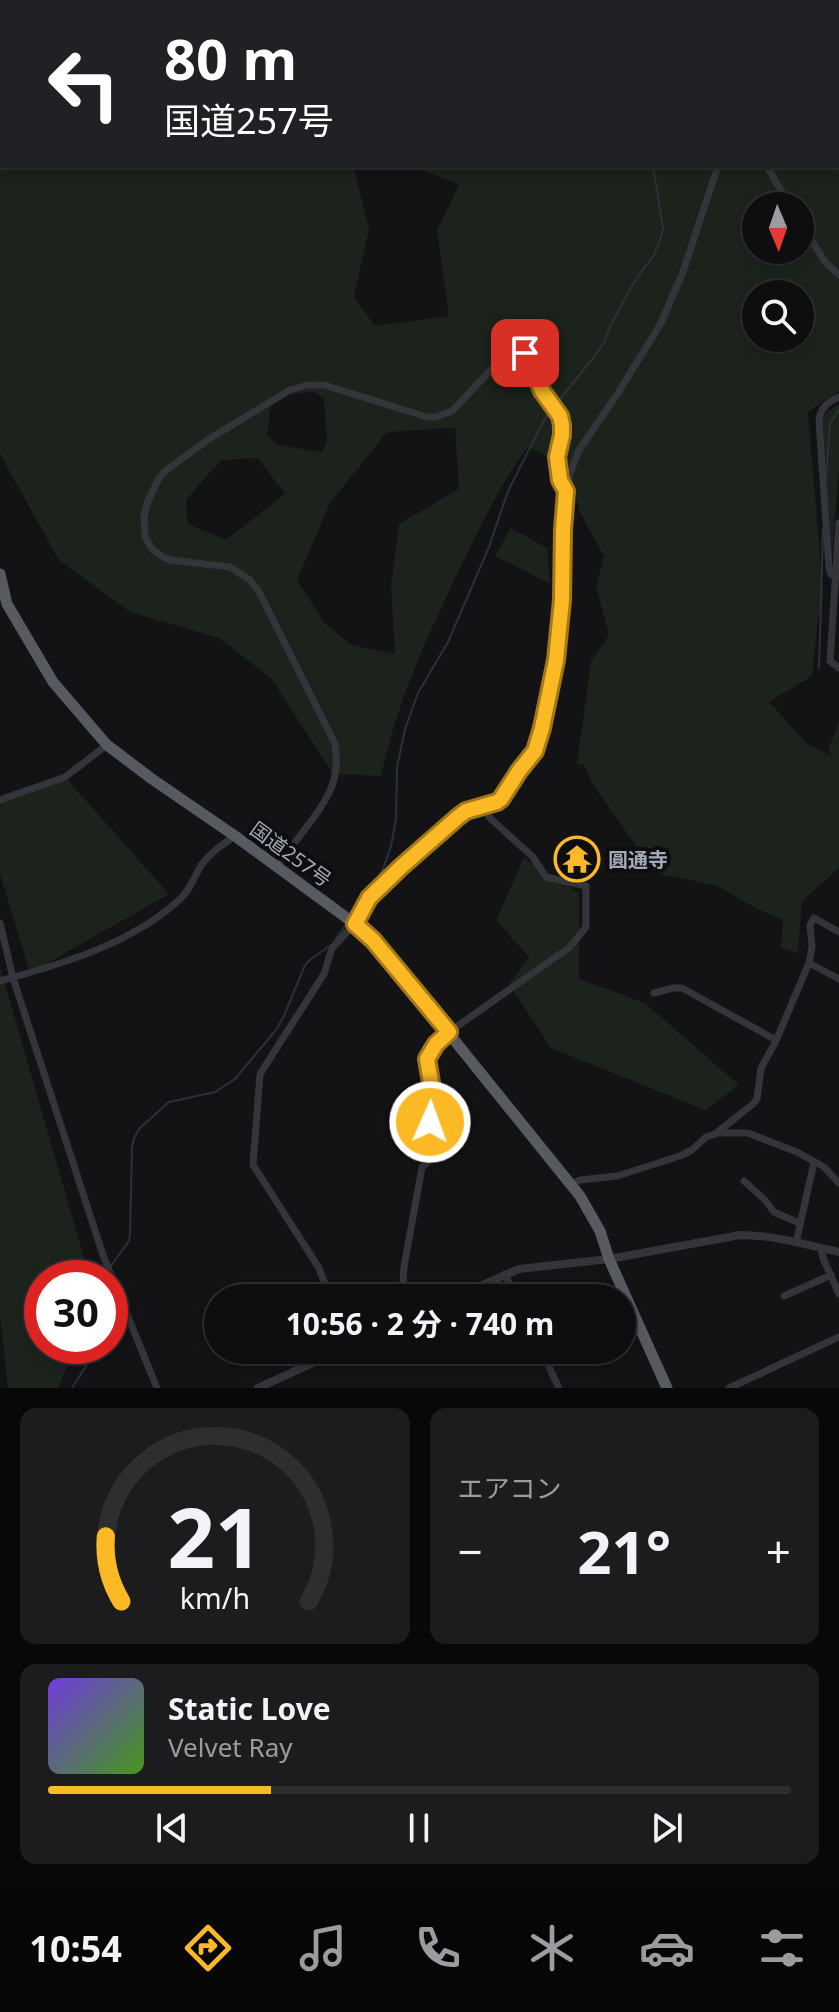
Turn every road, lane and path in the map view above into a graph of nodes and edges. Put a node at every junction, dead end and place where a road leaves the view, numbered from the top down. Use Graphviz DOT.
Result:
graph roads {
  1 [pos="717,168"];
  2 [pos="768,168"];
  3 [pos="782,192"];
  4 [pos="814,245"];
  5 [pos="839,275"];
  6 [pos="839,397"];
  7 [pos="566,491"];
  8 [pos="839,525"];
  9 [pos="0,574"];
  10 [pos="837,576"];
  11 [pos="835,627"];
  12 [pos="839,668"];
  13 [pos="107,745"];
  14 [pos="0,800"];
  15 [pos="481,807"];
  16 [pos="235,836"];
  17 [pos="277,866"];
  18 [pos="0,923"];
  19 [pos="355,924"];
  20 [pos="839,932"];
  21 [pos="809,963"];
  22 [pos="13,978"];
  23 [pos="839,979"];
  24 [pos="0,981"];
  25 [pos="654,993"];
  26 [pos="449,1032"];
  27 [pos="776,1040"];
  28 [pos="715,1134"];
  29 [pos="814,1162"];
  30 [pos="744,1181"];
  31 [pos="839,1183"];
  32 [pos="571,1184"];
  33 [pos="799,1223"];
  34 [pos="796,1243"];
  35 [pos="821,1248"];
  36 [pos="839,1252"];
  37 [pos="609,1259"];
  38 [pos="105,1260"];
  39 [pos="505,1274"];
  40 [pos="831,1275"];
  41 [pos="325,1284"];
  42 [pos="404,1284"];
  43 [pos="483,1284"];
  44 [pos="510,1284"];
  45 [pos="839,1294"];
  46 [pos="784,1296"];
  47 [pos="128,1318"];
  48 [pos="839,1337"];
  49 [pos="310,1364"];
  50 [pos="548,1364"];
  51 [pos="157,1388"];
  52 [pos="258,1388"];
  53 [pos="559,1388"];
  54 [pos="667,1388"];
  55 [pos="729,1388"];
  1 -- 7 [label="street"];
  2 -- 3 [label="street"];
  4 -- 5 [label="street"];
  6 -- 10 [label="street"];
  7 -- 15 [label="street"];
  7 -- 17 [label="street"];
  8 -- 10 [label="street"];
  9 -- 13 [label="highway, 国道257号"];
  10 -- 11 [label="street"];
  11 -- 12 [label="street"];
  13 -- 14 [label="street"];
  13 -- 16 [label="highway, 国道257号"];
  15 -- 19 [label="street"];
  15 -- 26 [label="street"];
  16 -- 17 [label="highway, 国道257号"];
  16 -- 22 [label="street"];
  17 -- 19 [label="highway, 国道257号"];
  18 -- 22 [label="street"];
  19 -- 26 [label="highway, 国道257号"];
  19 -- 41 [label="street"];
  20 -- 21 [label="street"];
  21 -- 23 [label="street"];
  21 -- 27 [label="street"];
  22 -- 24 [label="street"];
  22 -- 38 [label="street"];
  25 -- 27 [label="street"];
  26 -- 32 [label="highway, 国道257号"];
  26 -- 42 [label="street"];
  27 -- 28 [label="street"];
  28 -- 29 [label="street"];
  28 -- 32 [label="street"];
  29 -- 31 [label="street"];
  29 -- 33 [label="street"];
  30 -- 33 [label="street"];
  32 -- 37 [label="highway, 国道257号"];
  33 -- 34 [label="street"];
  34 -- 35 [label="street"];
  34 -- 37 [label="street"];
  35 -- 36 [label="street"];
  35 -- 40 [label="street"];
  37 -- 39 [label="street"];
  37 -- 54 [label="highway, 国道257号"];
  39 -- 43 [label="street"];
  39 -- 44 [label="street"];
  40 -- 45 [label="street"];
  40 -- 46 [label="street"];
  47 -- 51 [label="street"];
  48 -- 55 [label="street"];
  49 -- 52 [label="street"];
  50 -- 53 [label="street"];
}
